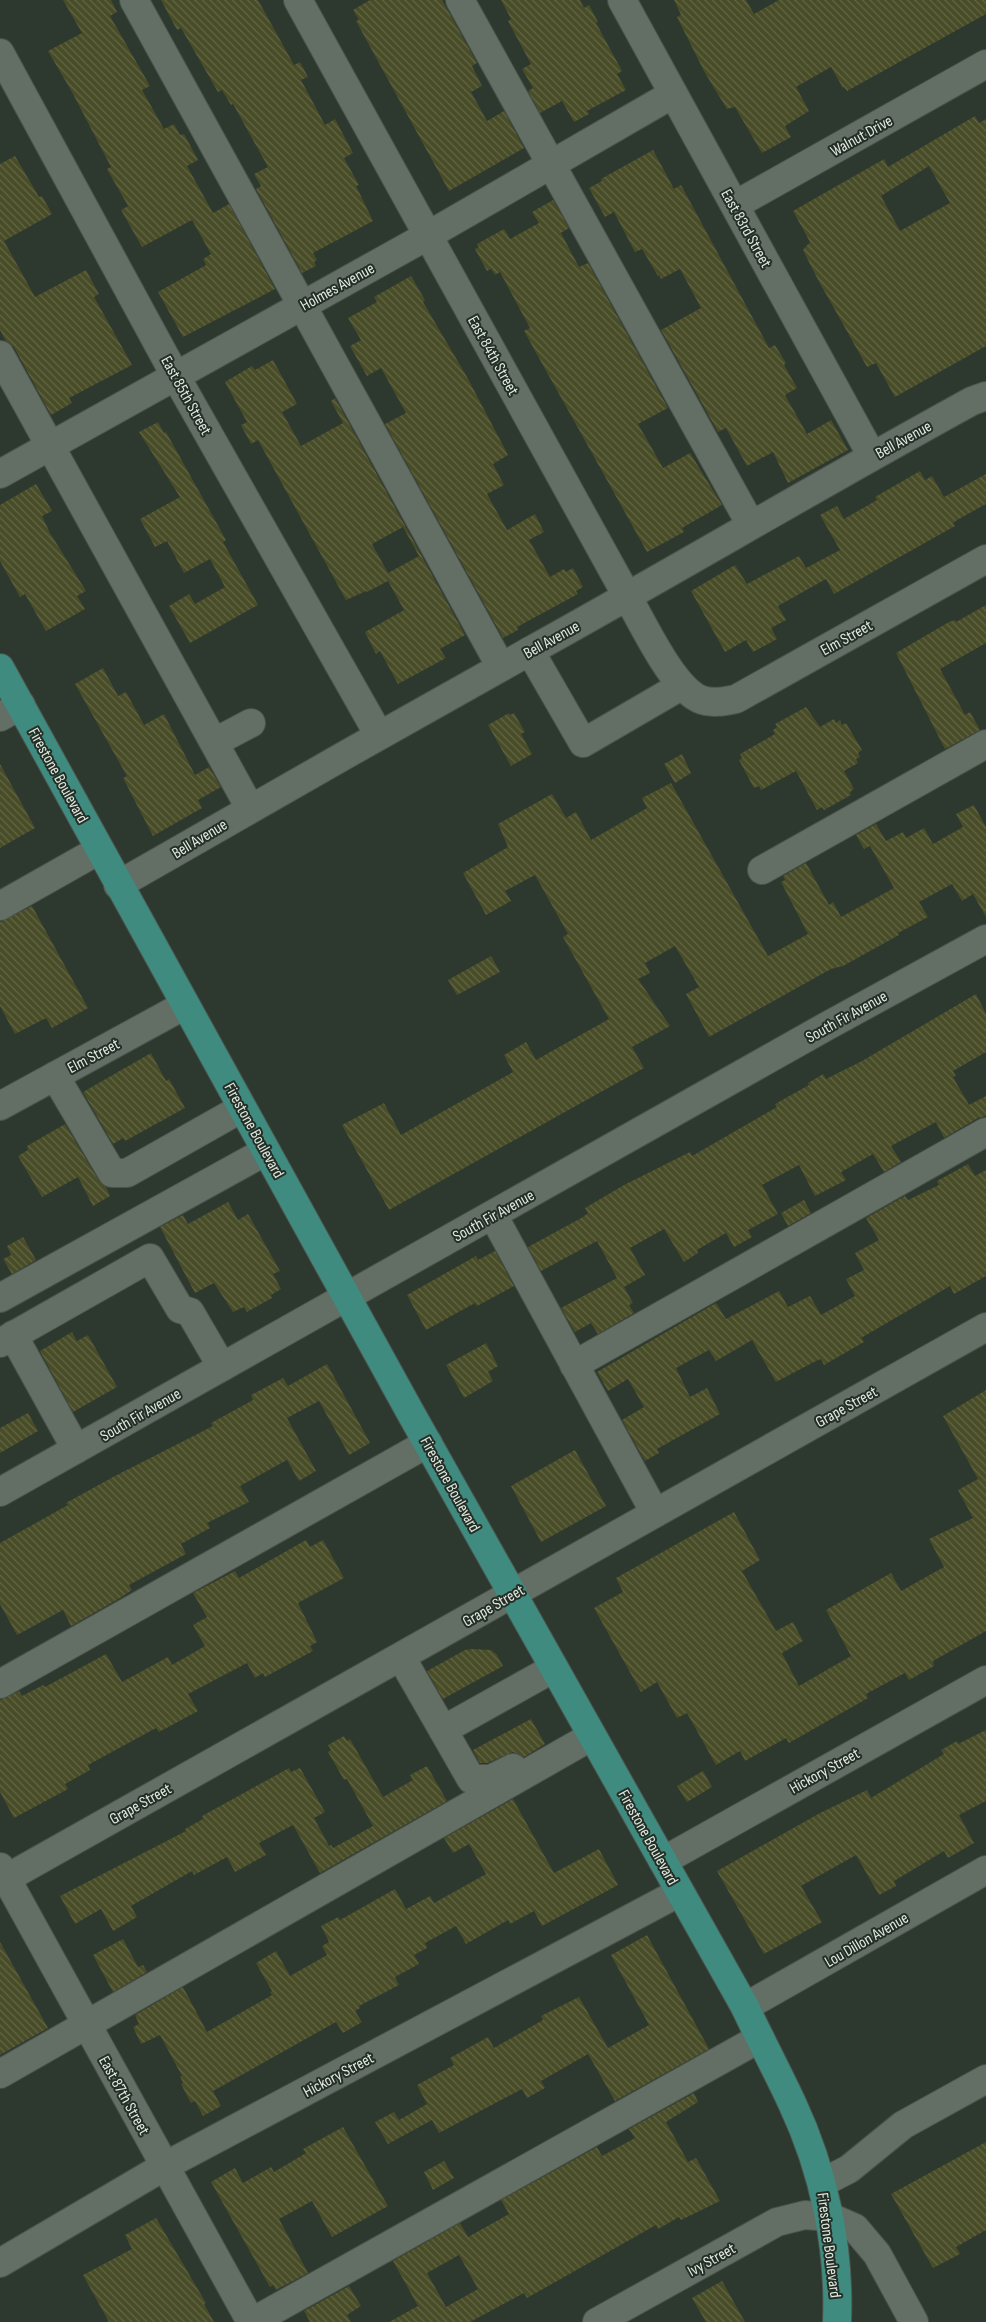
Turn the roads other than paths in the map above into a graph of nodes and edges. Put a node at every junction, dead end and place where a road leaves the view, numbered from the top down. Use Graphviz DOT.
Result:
graph roads {
  1 [pos="134,0"];
  2 [pos="298,0"];
  3 [pos="460,0"];
  4 [pos="622,0"];
  5 [pos="0,53"];
  6 [pos="986,64"];
  7 [pos="673,94"];
  8 [pos="552,166"];
  9 [pos="735,205"];
  10 [pos="427,236"];
  11 [pos="303,305"];
  12 [pos="0,355"];
  13 [pos="175,375"];
  14 [pos="986,396"];
  15 [pos="50,446"];
  16 [pos="872,456"];
  17 [pos="0,474"];
  18 [pos="751,524"];
  19 [pos="986,559"];
  20 [pos="627,596"];
  21 [pos="530,651"];
  22 [pos="501,666"];
  23 [pos="0,668"];
  24 [pos="692,693"];
  25 [pos="10,711"];
  26 [pos="251,723"];
  27 [pos="379,735"];
  28 [pos="215,742"];
  29 [pos="986,744"];
  30 [pos="250,808"];
  31 [pos="100,850"];
  32 [pos="762,870"];
  33 [pos="118,885"];
  34 [pos="0,906"];
  35 [pos="986,939"];
  36 [pos="185,1005"];
  37 [pos="55,1076"];
  38 [pos="0,1106"];
  39 [pos="242,1108"];
  40 [pos="986,1132"];
  41 [pos="266,1151"];
  42 [pos="493,1215"];
  43 [pos="346,1297"];
  44 [pos="0,1298"];
  45 [pos="986,1327"];
  46 [pos="7,1339"];
  47 [pos="574,1365"];
  48 [pos="222,1367"];
  49 [pos="428,1443"];
  50 [pos="76,1450"];
  51 [pos="0,1492"];
  52 [pos="655,1513"];
  53 [pos="512,1594"];
  54 [pos="401,1657"];
  55 [pos="554,1668"];
  56 [pos="986,1680"];
  57 [pos="0,1684"];
  58 [pos="443,1730"];
  59 [pos="592,1736"];
  60 [pos="547,1762"];
  61 [pos="663,1861"];
  62 [pos="986,1870"];
  63 [pos="2,1876"];
  64 [pos="680,1892"];
  65 [pos="745,2007"];
  66 [pos="87,2025"];
  67 [pos="760,2038"];
  68 [pos="0,2074"];
  69 [pos="986,2078"];
  70 [pos="165,2166"];
  71 [pos="822,2183"];
  72 [pos="830,2217"];
  73 [pos="0,2263"];
  74 [pos="252,2322"];
  75 [pos="597,2322"];
  76 [pos="837,2322"];
  77 [pos="914,2322"];
  1 -- 11 [label="street"];
  2 -- 10 [label="street, East 84th Street"];
  3 -- 8 [label="street"];
  4 -- 7 [label="street, East 83rd Street"];
  5 -- 13 [label="street, East 85th Street"];
  6 -- 9 [label="street, Walnut Drive"];
  7 -- 8 [label="street, Holmes Avenue"];
  7 -- 9 [label="street, East 83rd Street"];
  8 -- 10 [label="street, Holmes Avenue"];
  8 -- 18 [label="street"];
  9 -- 16 [label="street, East 83rd Street"];
  10 -- 11 [label="street, Holmes Avenue"];
  10 -- 20 [label="street, East 84th Street"];
  11 -- 13 [label="street, Holmes Avenue"];
  11 -- 22 [label="street"];
  12 -- 15 [label="street"];
  13 -- 15 [label="street, Holmes Avenue"];
  13 -- 27 [label="street, East 85th Street"];
  14 -- 16 [label="street, Bell Avenue"];
  15 -- 17 [label="street, Holmes Avenue"];
  15 -- 28 [label="street"];
  16 -- 18 [label="street, Bell Avenue"];
  18 -- 20 [label="street, Bell Avenue"];
  19 -- 24 [label="street, Elm Street"];
  20 -- 21 [label="street, Bell Avenue"];
  20 -- 24 [label="street, East 84th Street"];
  21 -- 22 [label="street, Bell Avenue"];
  21 -- 24 [label="street"];
  22 -- 27 [label="street, Bell Avenue"];
  23 -- 25 [label="main road, Firestone Boulevard"];
  25 -- 31 [label="main road, Firestone Boulevard"];
  26 -- 28 [label="street"];
  27 -- 30 [label="street, Bell Avenue"];
  28 -- 30 [label="street"];
  29 -- 32 [label="street"];
  30 -- 33 [label="street, Bell Avenue"];
  31 -- 33 [label="main road, Firestone Boulevard"];
  31 -- 34 [label="street"];
  33 -- 36 [label="main road, Firestone Boulevard"];
  35 -- 42 [label="street, South Fir Avenue"];
  36 -- 37 [label="street, Elm Street"];
  36 -- 39 [label="main road, Firestone Boulevard"];
  37 -- 38 [label="street, Elm Street"];
  37 -- 39 [label="street"];
  39 -- 41 [label="main road, Firestone Boulevard"];
  40 -- 47 [label="street"];
  41 -- 43 [label="main road, Firestone Boulevard"];
  41 -- 44 [label="street"];
  42 -- 43 [label="street, South Fir Avenue"];
  42 -- 47 [label="street"];
  43 -- 48 [label="street, South Fir Avenue"];
  43 -- 49 [label="main road, Firestone Boulevard"];
  45 -- 52 [label="street, Grape Street"];
  46 -- 48 [label="street"];
  46 -- 50 [label="street"];
  47 -- 52 [label="street"];
  48 -- 50 [label="street, South Fir Avenue"];
  49 -- 53 [label="main road, Firestone Boulevard"];
  49 -- 57 [label="street"];
  50 -- 51 [label="street, South Fir Avenue"];
  52 -- 53 [label="street, Grape Street"];
  53 -- 54 [label="street, Grape Street"];
  53 -- 55 [label="main road, Firestone Boulevard"];
  54 -- 58 [label="street"];
  54 -- 63 [label="street, Grape Street"];
  55 -- 58 [label="street"];
  55 -- 59 [label="main road, Firestone Boulevard"];
  56 -- 61 [label="street, Hickory Street"];
  58 -- 60 [label="street"];
  59 -- 60 [label="street"];
  59 -- 61 [label="main road, Firestone Boulevard"];
  60 -- 66 [label="street"];
  61 -- 64 [label="main road, Firestone Boulevard"];
  62 -- 65 [label="street, Lou Dillon Avenue"];
  63 -- 66 [label="street, East 87th Street"];
  64 -- 65 [label="main road, Firestone Boulevard"];
  64 -- 70 [label="street, Hickory Street"];
  65 -- 67 [label="main road, Firestone Boulevard"];
  66 -- 68 [label="street"];
  66 -- 70 [label="street, East 87th Street"];
  67 -- 71 [label="main road, Firestone Boulevard"];
  67 -- 74 [label="street"];
  69 -- 71 [label="street"];
  70 -- 73 [label="street, Hickory Street"];
  70 -- 74 [label="street, East 87th Street"];
  71 -- 72 [label="main road, Firestone Boulevard"];
  72 -- 75 [label="street, Ivy Street"];
  72 -- 76 [label="main road, Firestone Boulevard"];
  72 -- 77 [label="street, Ivy Street"];
}
